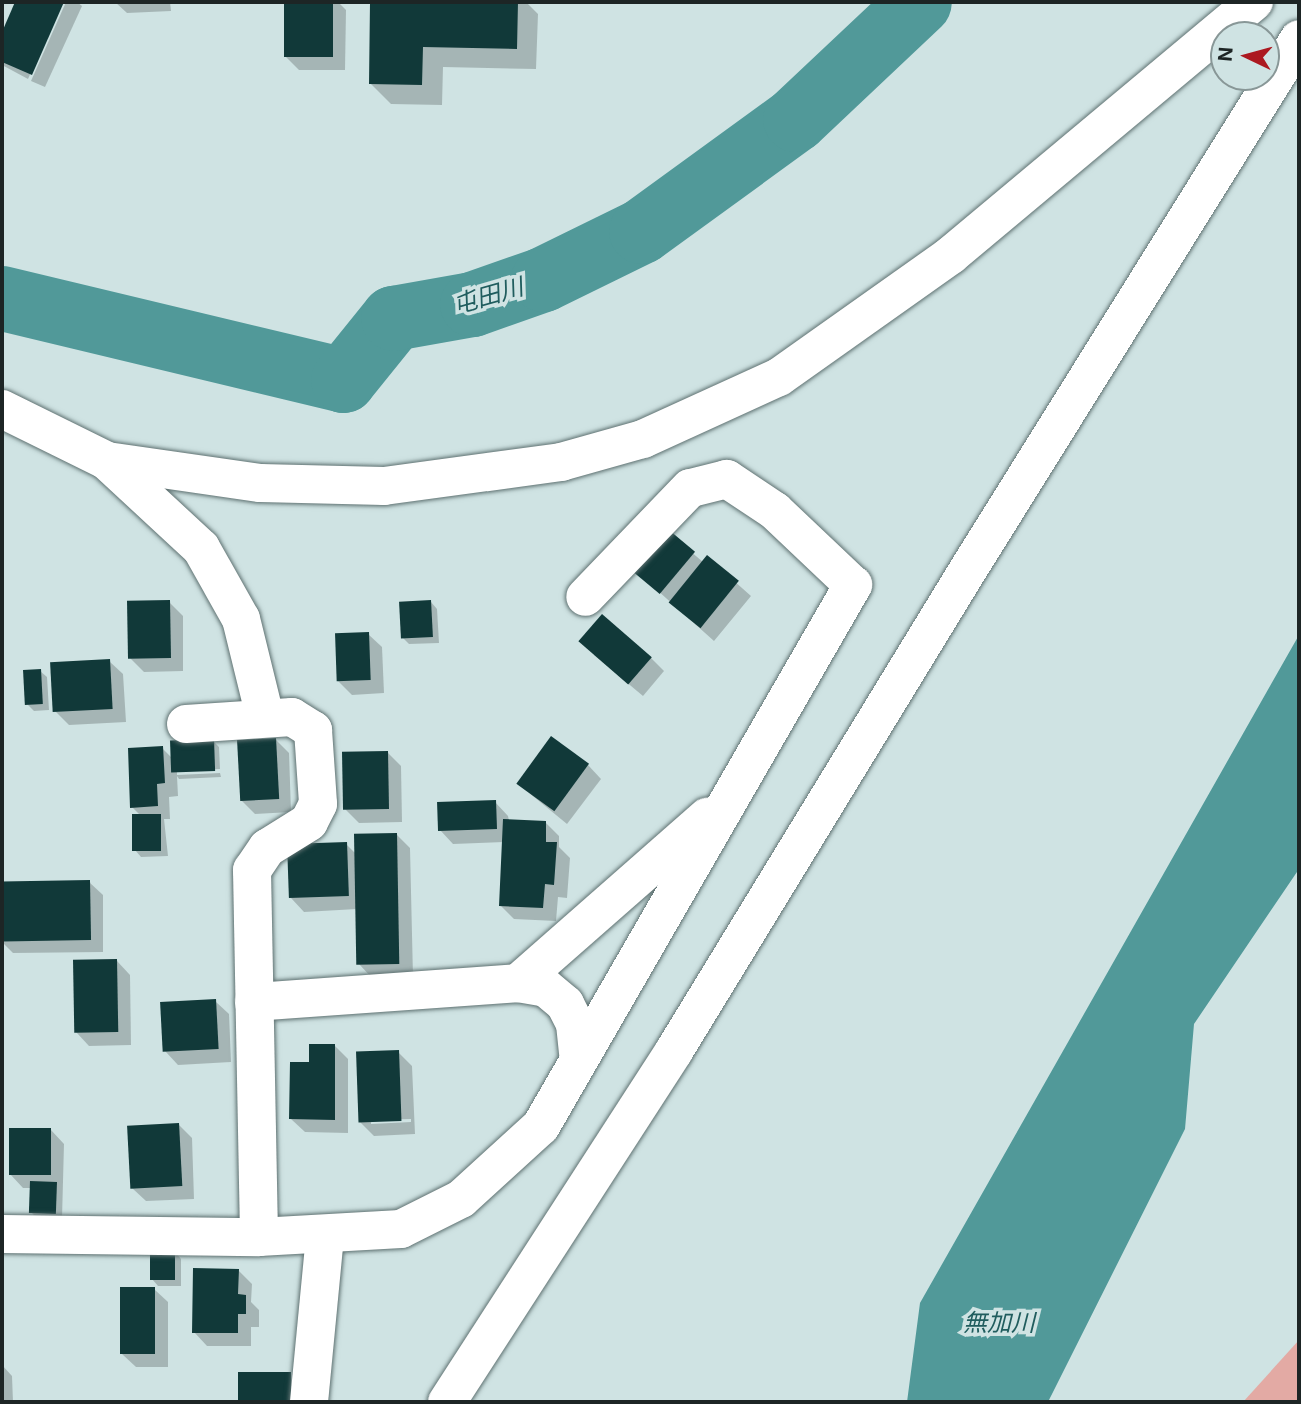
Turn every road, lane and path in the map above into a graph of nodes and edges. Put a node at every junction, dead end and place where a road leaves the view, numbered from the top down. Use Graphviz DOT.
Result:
graph roads {
  1 [pos="1254,2"];
  2 [pos="1299,39"];
  3 [pos="2,410"];
  4 [pos="107,461"];
  5 [pos="585,597"];
  6 [pos="265,718"];
  7 [pos="186,724"];
  8 [pos="732,794"];
  9 [pos="518,983"];
  10 [pos="254,1002"];
  11 [pos="579,1060"];
  12 [pos="2,1234"];
  13 [pos="324,1236"];
  14 [pos="259,1237"];
  15 [pos="309,1402"];
  16 [pos="447,1402"];
  1 -- 4 [label="street"];
  2 -- 16 [label="street"];
  3 -- 4 [label="street"];
  4 -- 6 [label="street"];
  5 -- 8 [label="street"];
  6 -- 7 [label="street"];
  6 -- 10 [label="street"];
  8 -- 9 [label="street"];
  8 -- 11 [label="street"];
  9 -- 10 [label="street"];
  9 -- 11 [label="street"];
  10 -- 14 [label="street"];
  11 -- 13 [label="street"];
  12 -- 14 [label="street"];
  13 -- 14 [label="street"];
  13 -- 15 [label="street"];
}
